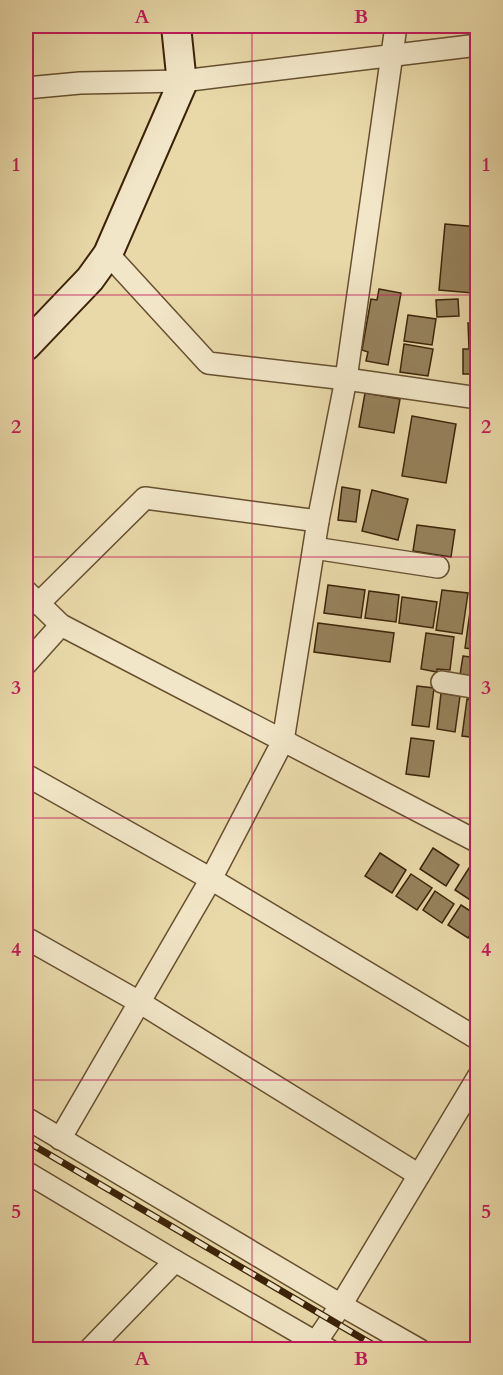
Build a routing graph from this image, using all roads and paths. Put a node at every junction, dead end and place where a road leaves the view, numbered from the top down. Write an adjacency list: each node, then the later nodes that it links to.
1 (176, 26): 5 (street)
2 (396, 26): 4 (street)
3 (477, 45): 4 (street)
4 (392, 56): 5 (street); 9 (street)
5 (182, 81): 6 (street); 7 (street)
6 (26, 88)
7 (108, 254): 8 (street); 9 (street)
8 (26, 346)
9 (346, 379): 10 (street); 11 (street)
10 (477, 398)
11 (318, 521): 12 (street); 14 (street)
12 (314, 548): 13 (street); 19 (street)
13 (438, 567)
14 (32, 598): 15 (street)
15 (61, 625): 16 (street); 19 (street)
16 (26, 664)
17 (442, 682): 18 (street)
18 (477, 688)
19 (283, 741): 21 (street); 22 (street)
20 (26, 776): 22 (street)
21 (477, 842)
22 (211, 879): 24 (street); 25 (street)
23 (26, 938): 24 (street)
24 (139, 1002): 28 (street); 30 (street)
25 (477, 1039)
26 (477, 1077): 30 (street)
27 (26, 1118): 28 (street)
28 (60, 1139): 32 (street)
29 (26, 1172): 31 (street)
30 (419, 1175): 32 (street)
31 (175, 1261): 33 (street); 34 (street)
32 (341, 1305): 33 (street); 35 (street)
33 (322, 1346)
34 (89, 1350)
35 (420, 1350)

